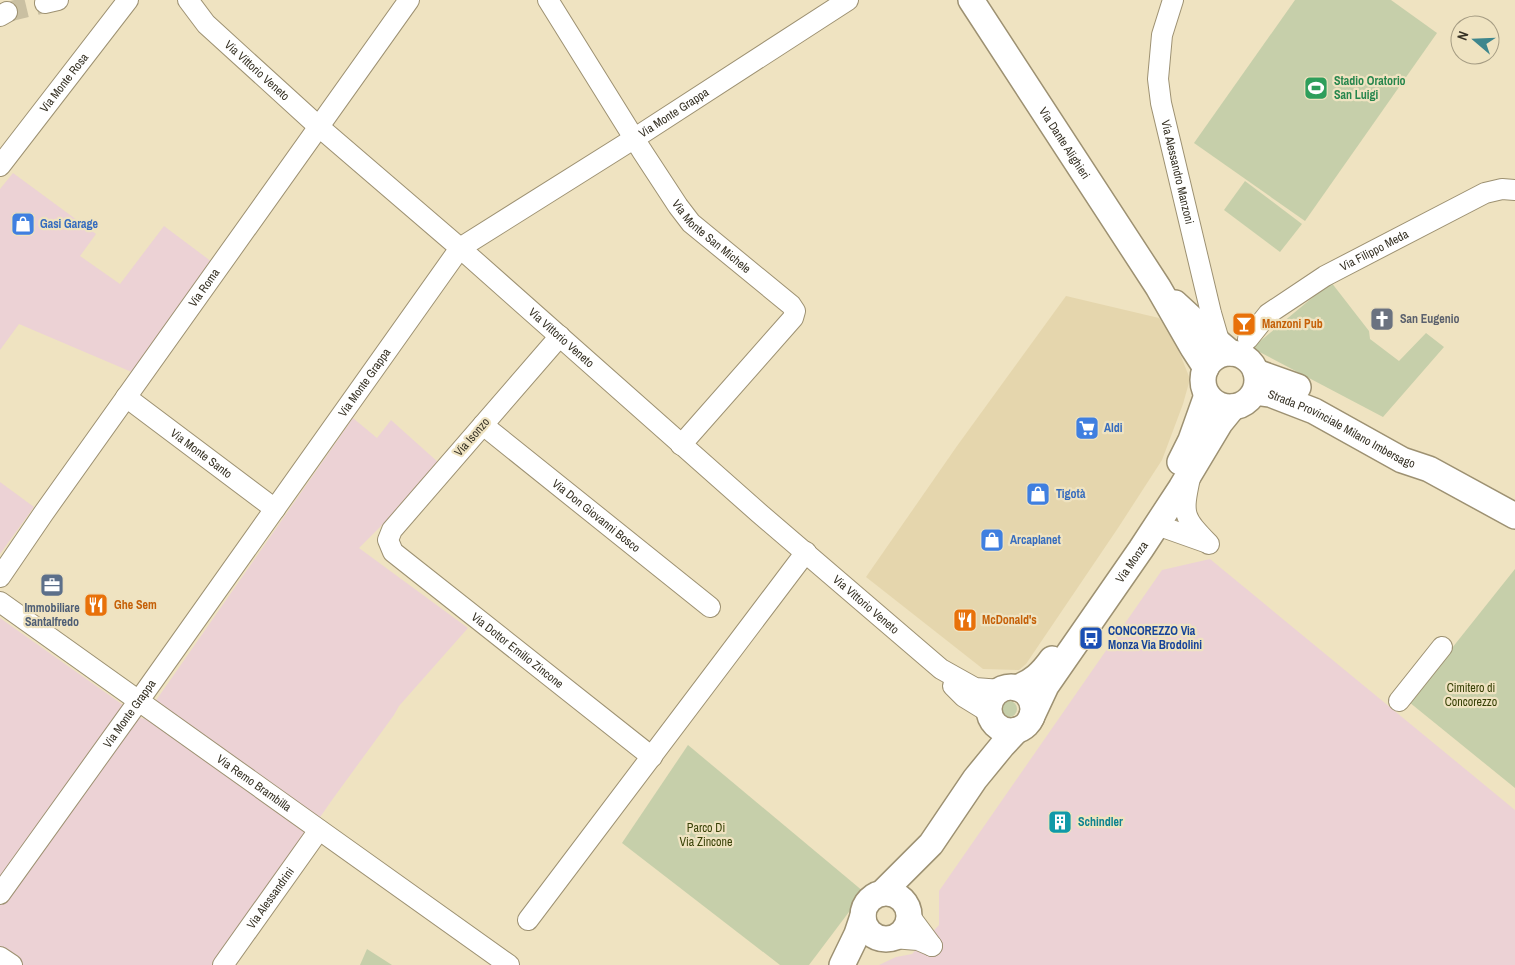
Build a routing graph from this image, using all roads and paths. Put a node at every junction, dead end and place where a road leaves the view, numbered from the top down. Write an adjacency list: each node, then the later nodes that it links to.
1 (128, 0): 10 (street, Via Monte Rosa)
2 (188, 0): 8 (street, Via Vittorio Veneto)
3 (409, 0): 8 (street, Via Roma)
4 (548, 0): 9 (street, Via Monte San Michele)
5 (848, 0): 9 (street, Via Monte Grappa)
6 (971, 0): 13 (main road, Via Dante Alighieri)
7 (1173, 0): 15 (street, Via Alessandro Manzoni)
8 (318, 126): 12 (street, Via Vittorio Veneto); 19 (street, Via Roma)
9 (635, 138): 12 (street, Via Monte Grappa); 22 (street, Via Monte San Michele)
10 (0, 166)
11 (1515, 190): 15 (street, Via Filippo Meda)
12 (460, 248): 14 (street, Via Vittorio Veneto); 24 (street, Via Monte Grappa)
13 (1158, 287): 15 (main road, Via Dante Alighieri); 16 (main road, Via Dante Alighieri)
14 (560, 336): 21 (street, Via Isonzo); 22 (street, Via Vittorio Veneto)
15 (1233, 345): 16 (main road); 17 (main road)
16 (1206, 368): 18 (main road)
17 (1256, 382): 20 (main road); 25 (main road, Strada Provinciale Milano Imbersago)
18 (1207, 395): 20 (main road); 34 (main road, Via Monza)
19 (126, 397): 24 (street, Via Monte Santo); 29 (street, Via Roma)
20 (1233, 407): 23 (main road, Via Monza)
21 (483, 425): 27 (street, Via Isonzo); 31 (street, Via Don Giovanni Bosco)
22 (681, 445): 28 (street, Via Vittorio Veneto)
23 (1191, 472): 26 (main road, Via Monza); 26 (street)
24 (275, 509): 35 (street, Via Monte Grappa)
25 (1515, 516)
26 (1157, 525): 38 (main road, Via Monza)
27 (388, 540): 39 (street, Via Dottor Emilio Zincone)
28 (806, 552): 33 (street, Via Vittorio Veneto); 39 (street)
29 (0, 578)
30 (0, 602): 35 (street, Via Remo Brambilla)
31 (710, 606)
32 (1442, 647): 36 (street)
33 (940, 668): 34 (street, Via Vittorio Veneto); 37 (street, Via Vittorio Veneto)
34 (1008, 689): 37 (main road); 38 (main road)
35 (138, 700): 41 (street, Via Remo Brambilla); 44 (street, Via Monte Grappa)
36 (1399, 701)
37 (990, 715): 38 (main road); 40 (main road, Via Monza)
38 (1024, 724): 40 (main road, Via Monza)
39 (652, 757): 47 (street)
40 (975, 779): 42 (main road, Via Monza)
41 (319, 830): 51 (street, Via Alessandrini); 52 (street, Via Remo Brambilla)
42 (931, 844): 43 (main road, Via Monza); 45 (main road, Via Monza)
43 (882, 893): 45 (main road); 46 (main road)
44 (0, 894)
45 (909, 911): 48 (main road)
46 (863, 916): 48 (main road); 53 (main road)
47 (528, 920)
48 (889, 938): 54 (main road)
49 (0, 957): 50 (street)
50 (12, 965)
51 (223, 965)
52 (509, 965)
53 (842, 965)
54 (853, 965)

